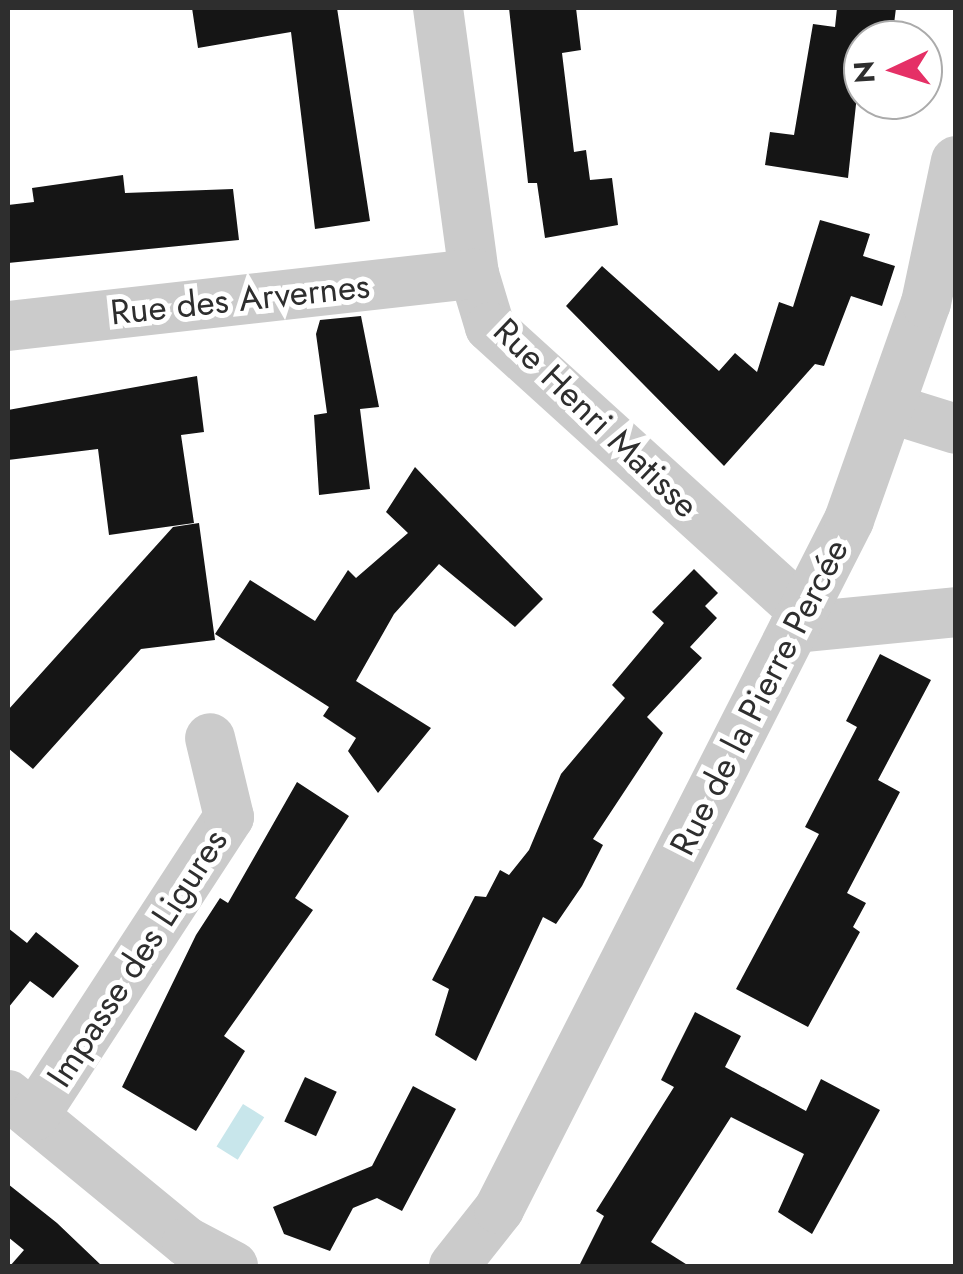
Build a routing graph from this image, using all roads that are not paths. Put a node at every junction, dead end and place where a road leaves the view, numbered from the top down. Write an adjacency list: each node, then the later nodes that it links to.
1 (438, 8): 3 (street, Rue Henri Matisse)
2 (954, 189): 5 (street, Rue de la Pierre Percée)
3 (474, 274): 4 (street, Rue des Arvernes); 8 (street, Rue Henri Matisse)
4 (8, 326)
5 (889, 408): 6 (street); 8 (street, Rue de la Pierre Percée)
6 (956, 429)
7 (956, 612): 8 (street)
8 (798, 619): 11 (street, Rue de la Pierre Percée)
9 (210, 738): 10 (street, Impasse des Ligures)
10 (21, 1106): 12 (street)
11 (499, 1209): 14 (street, Rue de la Pierre Percée); 15 (street, Rue de la Pierre Percée)
12 (181, 1254): 13 (street)
13 (232, 1266)
14 (454, 1266)
15 (492, 1266)

